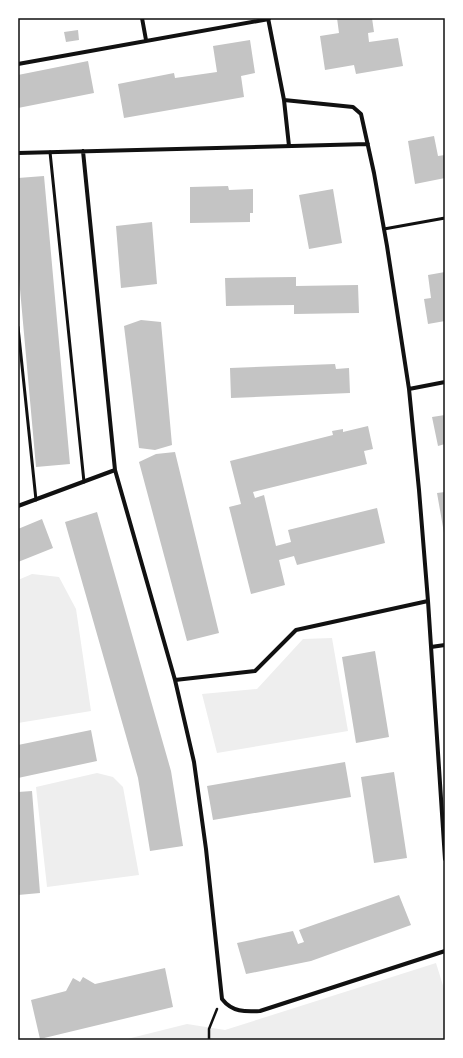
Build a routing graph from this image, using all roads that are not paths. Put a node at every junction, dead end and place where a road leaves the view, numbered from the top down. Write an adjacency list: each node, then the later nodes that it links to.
1 (142, 18): 3 (street)
2 (269, 19): 3 (street); 5 (street)
3 (146, 40): 4 (street)
4 (18, 64)
5 (284, 100): 6 (street); 7 (street)
6 (368, 144): 7 (street); 12 (street)
7 (289, 146): 8 (street)
8 (83, 151): 10 (street); 16 (street)
9 (18, 152): 10 (street)
10 (50, 152): 17 (lane)
11 (445, 218): 12 (lane)
12 (384, 229): 15 (street)
13 (18, 327): 18 (lane)
14 (445, 382): 15 (street)
15 (409, 389): 20 (street)
16 (115, 470): 17 (street); 23 (street)
17 (84, 482): 18 (street)
18 (36, 500): 19 (street)
19 (18, 506)
20 (428, 601): 22 (street); 23 (street)
21 (445, 646): 22 (street)
22 (431, 647): 24 (street)
23 (175, 680): 25 (street)
24 (445, 859)
25 (445, 951)

